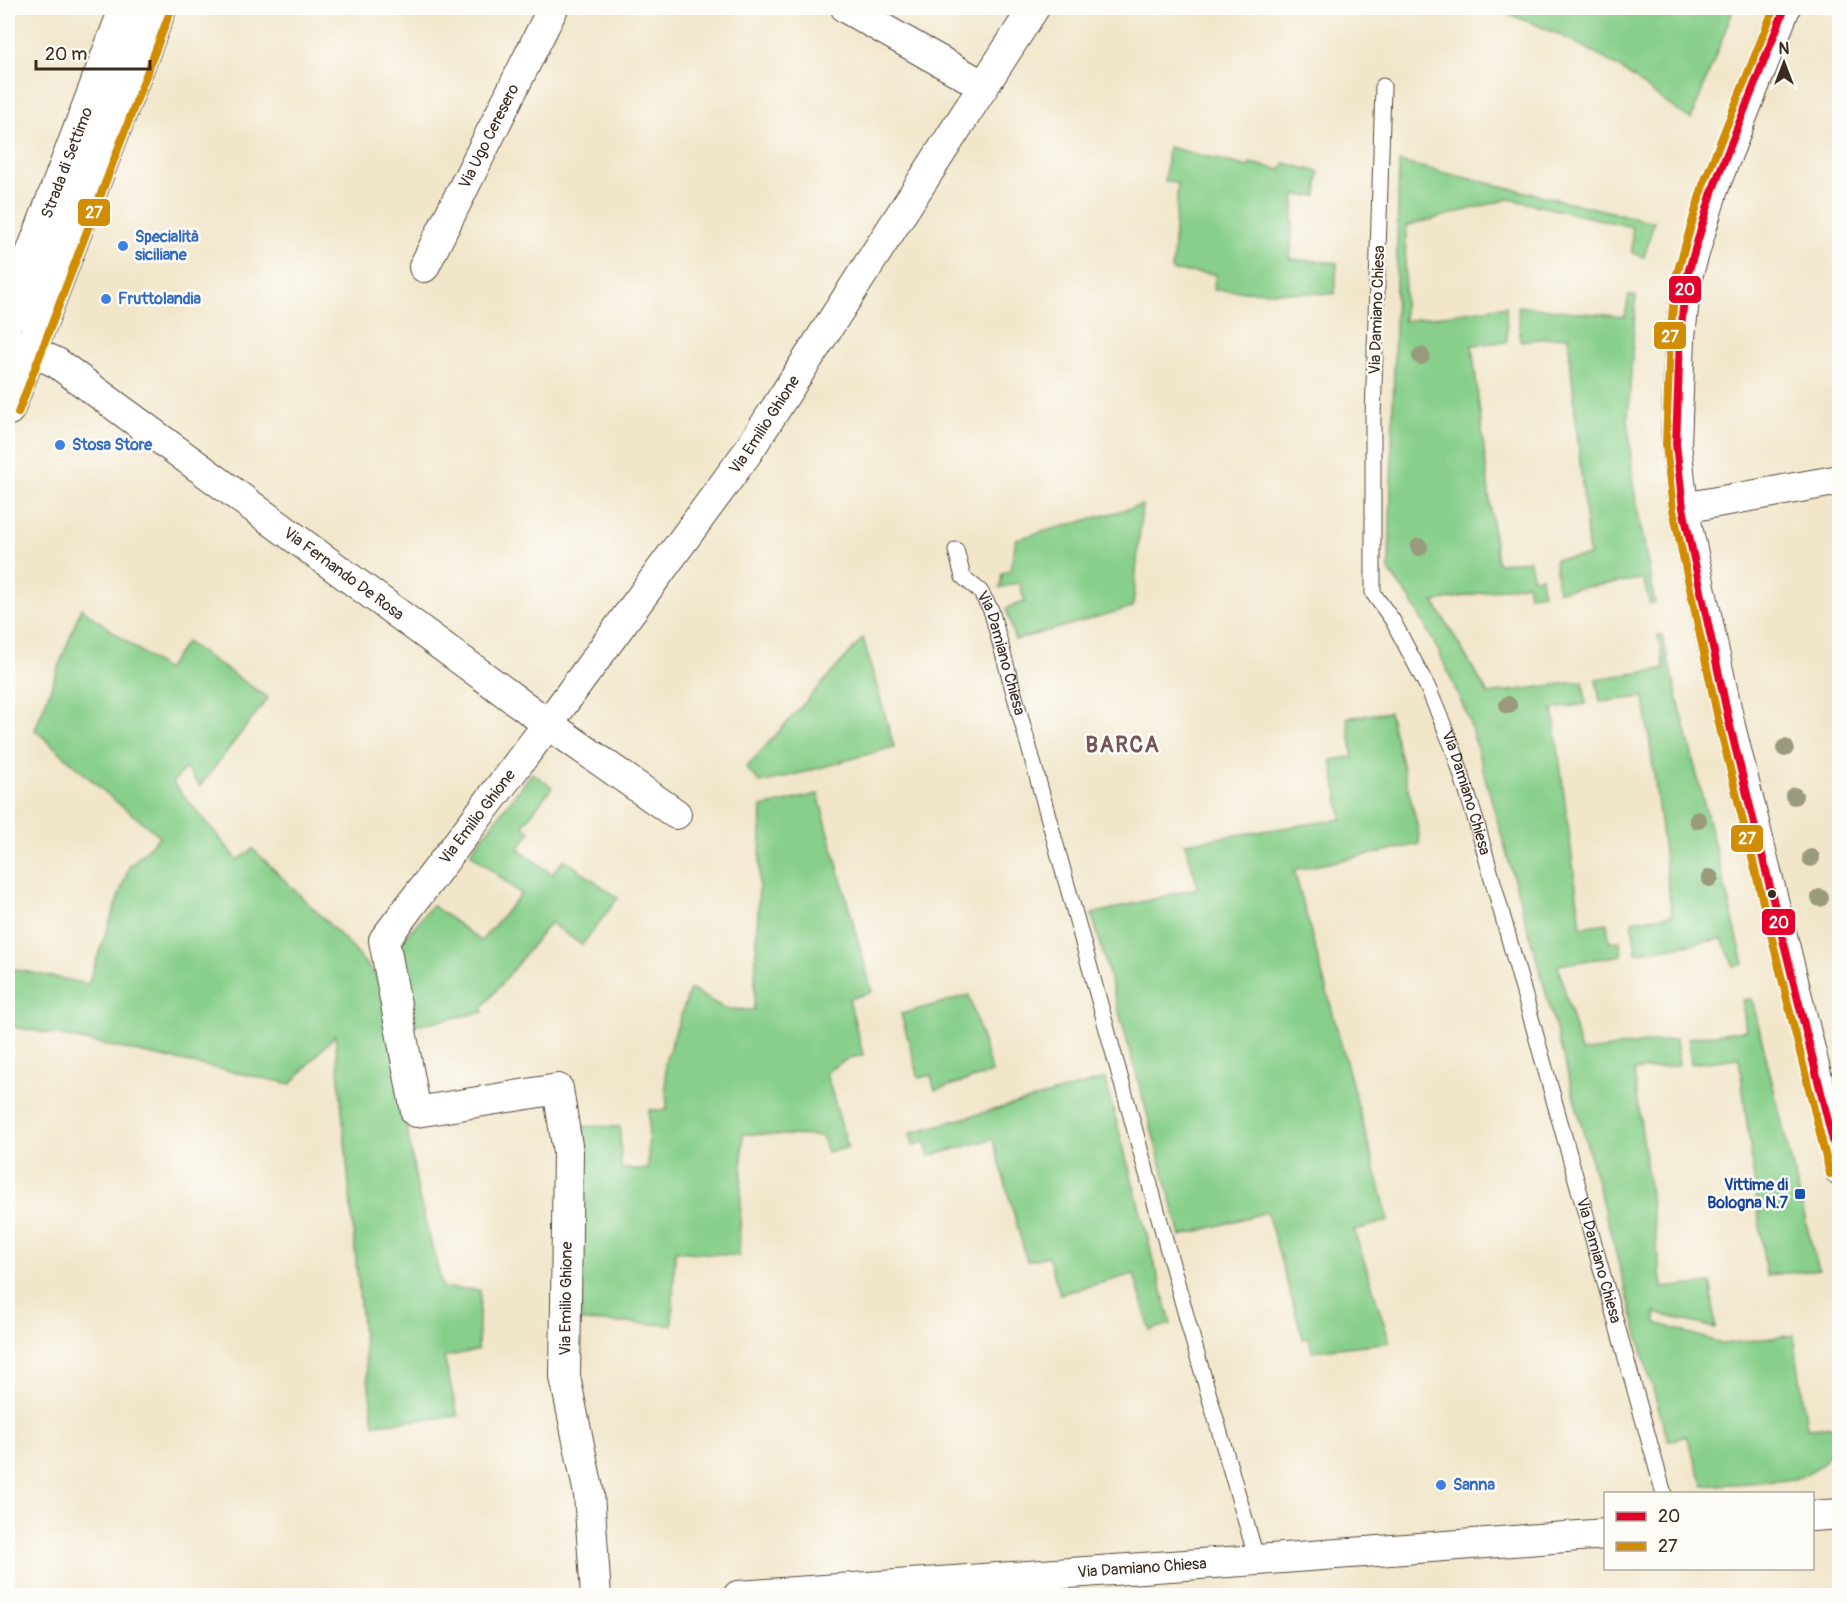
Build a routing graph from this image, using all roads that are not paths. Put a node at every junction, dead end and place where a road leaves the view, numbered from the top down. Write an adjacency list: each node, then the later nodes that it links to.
1 (126, 8): 10 (main road, Strada di Settimo)
2 (160, 8): 11 (main road, Strada di Settimo)
3 (553, 8): 9 (street, Via Ugo Ceresero)
4 (846, 8): 7 (street)
5 (1034, 8): 7 (street, Via Emilio Ghione)
6 (1785, 8): 14 (street)
7 (984, 86): 16 (street, Via Emilio Ghione)
8 (1383, 86): 19 (lane, Via Damiano Chiesa)
9 (424, 267)
10 (8, 318)
11 (19, 345): 12 (main road, Strada di Settimo); 16 (street, Via Fernando De Rosa)
12 (8, 409)
13 (1839, 480): 14 (street)
14 (1683, 508): 18 (street)
15 (956, 550): 23 (lane, Via Damiano Chiesa)
16 (548, 724): 17 (street, Via Fernando De Rosa); 24 (street, Via Emilio Ghione)
17 (676, 814)
18 (1839, 1171)
19 (1663, 1492)
20 (1839, 1514): 21 (street)
21 (1814, 1516)
22 (1604, 1534): 23 (street, Via Damiano Chiesa)
23 (1257, 1560): 25 (street, Via Damiano Chiesa)
24 (596, 1596)
25 (738, 1596)

